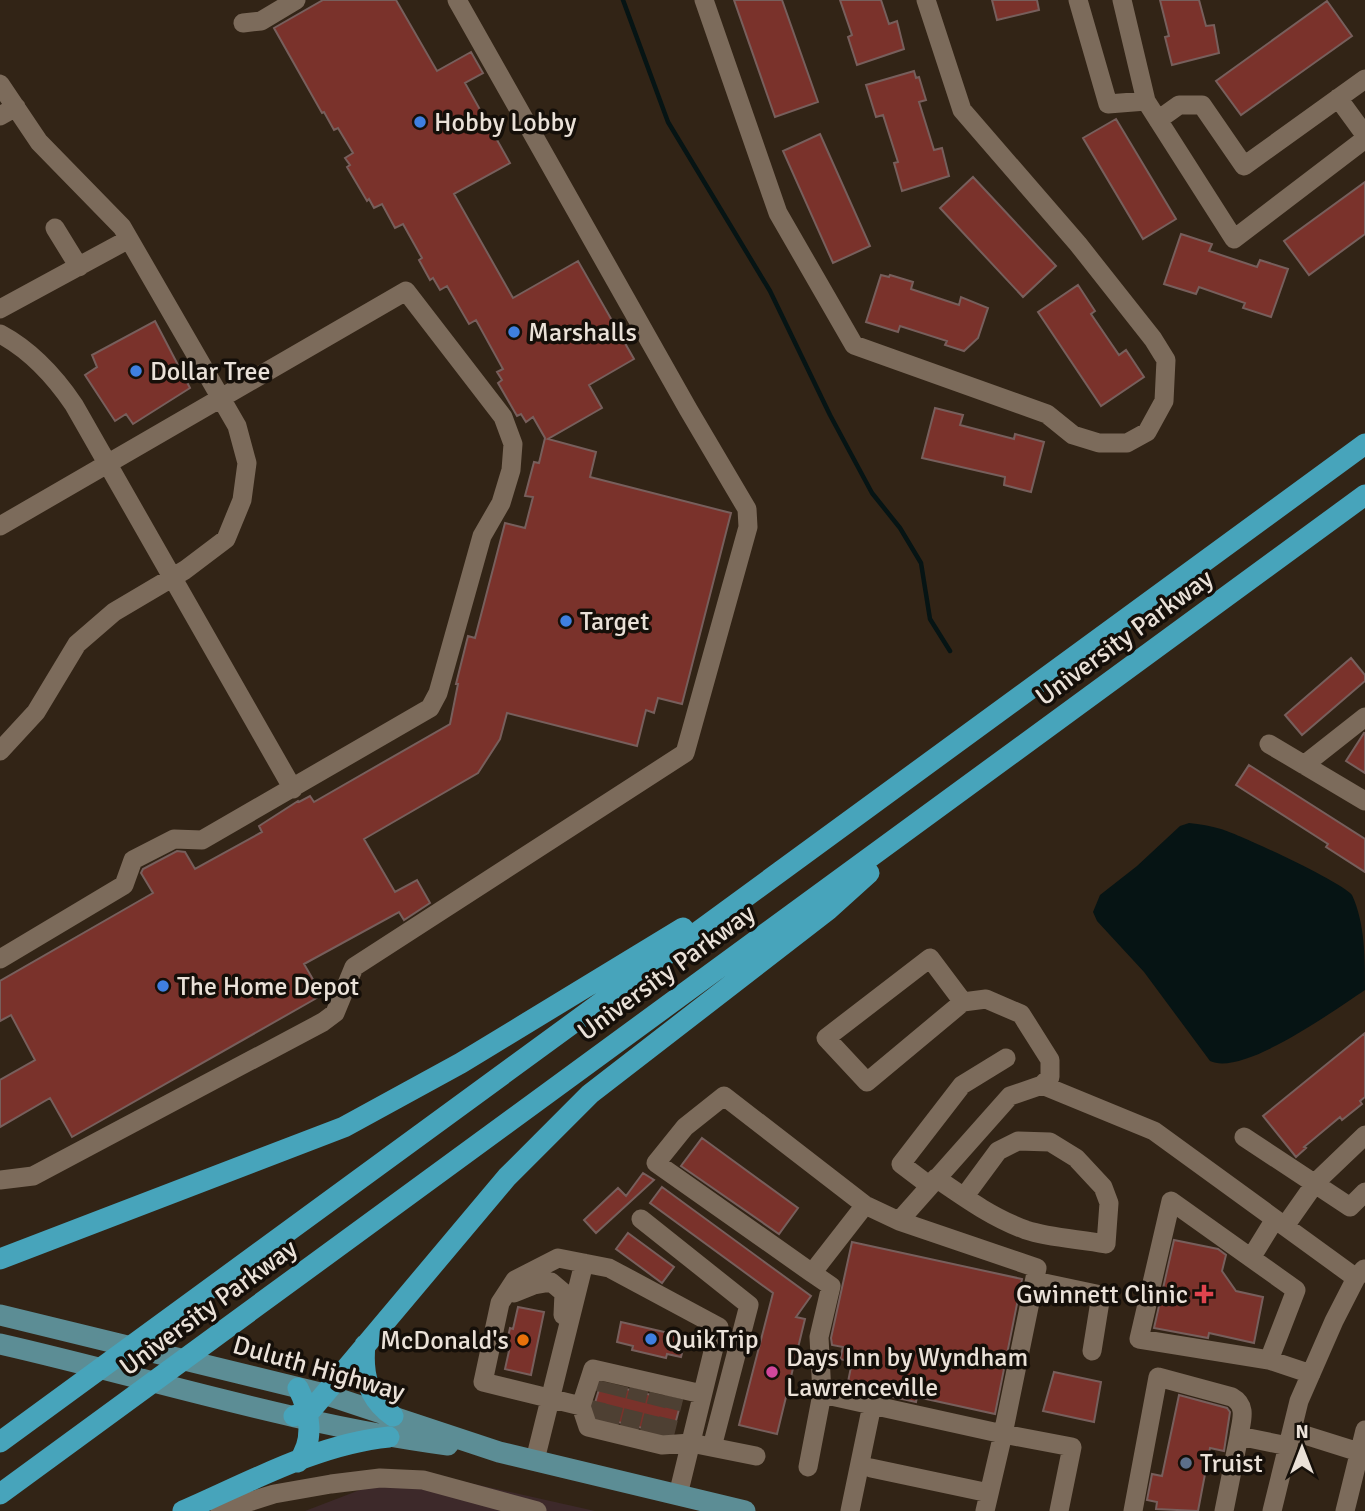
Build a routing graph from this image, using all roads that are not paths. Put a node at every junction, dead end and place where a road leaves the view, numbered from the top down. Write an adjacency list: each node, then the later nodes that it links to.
1 (296, 0): 7 (street)
2 (457, 0): 40 (street)
3 (704, 0): 4 (street)
4 (926, 0)
5 (1078, 0): 11 (street)
6 (1122, 0): 11 (street)
7 (243, 23)
8 (1365, 79): 10 (street)
9 (0, 84): 12 (street)
10 (1338, 98): 13 (street); 14 (street)
11 (1146, 101): 13 (street)
12 (8, 111): 16 (street)
13 (1158, 120): 14 (street)
14 (1365, 137)
15 (55, 229): 17 (street)
16 (129, 239): 17 (street); 20 (street)
17 (79, 267): 18 (street)
18 (0, 309)
19 (0, 334): 22 (street)
20 (220, 399): 22 (street); 25 (street); 30 (street)
21 (1365, 444): 33 (highway, University Parkway)
22 (106, 464): 24 (street); 25 (street)
23 (1365, 495): 32 (highway, University Parkway)
24 (0, 526)
25 (173, 577): 28 (street); 30 (street)
26 (1365, 717): 29 (street)
27 (1269, 744): 29 (street)
28 (0, 751)
29 (1304, 765): 31 (street)
30 (293, 789): 34 (street)
31 (1365, 801)
32 (906, 832): 58 (highway); 85 (highway, University Parkway)
33 (758, 887): 50 (highway); 76 (highway, University Parkway)
34 (0, 959)
35 (963, 1002): 35 (street); 37 (street)
36 (1006, 1058): 41 (street)
37 (1042, 1085): 41 (street); 48 (street)
38 (1365, 1135): 42 (street)
39 (1244, 1137): 42 (street)
40 (0, 1180)
41 (933, 1182): 44 (street); 47 (street)
42 (1316, 1182): 43 (street); 48 (street)
43 (1365, 1192)
44 (964, 1197): 44 (street)
45 (865, 1205): 47 (street); 52 (street); 52 (street)
46 (640, 1219): 78 (street)
47 (899, 1221): 54 (street)
48 (1280, 1223): 49 (street); 53 (street)
49 (1251, 1258): 60 (street); 60 (street)
50 (0, 1259)
51 (584, 1263): 56 (street); 62 (street); 66 (street)
52 (812, 1273): 64 (street)
53 (1360, 1273): 61 (street)
54 (1035, 1281): 59 (street); 73 (street)
55 (0, 1315): 63 (main road, Duluth Highway)
56 (566, 1332): 62 (street); 67 (street)
57 (0, 1344): 69 (main road, Duluth Highway)
58 (365, 1345): 65 (highway); 71 (highway)
59 (1091, 1351)
60 (1269, 1360): 61 (street)
61 (1311, 1374): 75 (street)
62 (491, 1384): 67 (street)
63 (298, 1388): 65 (main road, Duluth Highway); 69 (highway)
64 (822, 1394): 68 (street); 83 (street)
65 (324, 1395): 69 (highway); 71 (main road, Duluth Highway)
66 (702, 1395): 70 (street); 77 (street)
67 (549, 1399): 70 (street); 81 (street)
68 (878, 1406): 73 (street); 84 (street); 92 (street)
69 (303, 1416): 71 (main road, Duluth Highway); 82 (highway)
70 (597, 1422): 77 (street)
71 (391, 1427): 81 (main road, Duluth Highway); 82 (highway)
72 (1365, 1430): 79 (street)
73 (1003, 1434): 87 (street); 94 (street)
74 (1239, 1436): 75 (street); 95 (street); 96 (street)
75 (1290, 1438): 79 (street); 97 (street)
76 (0, 1442)
77 (691, 1443): 78 (street); 86 (street)
78 (712, 1447): 80 (street)
79 (1362, 1453): 98 (street)
80 (756, 1456)
81 (535, 1461): 86 (main road, Duluth Highway)
82 (298, 1462): 88 (highway)
83 (808, 1467)
84 (871, 1468): 87 (street); 93 (street)
85 (0, 1494)
86 (678, 1495): 91 (main road, Duluth Highway)
87 (988, 1506)
88 (183, 1511)
89 (220, 1511): 90 (street)
90 (537, 1511)
91 (745, 1511)
92 (850, 1511)
93 (863, 1511)
94 (1059, 1511)
95 (1133, 1511)
96 (1224, 1511)
97 (1272, 1511)
98 (1345, 1511)

